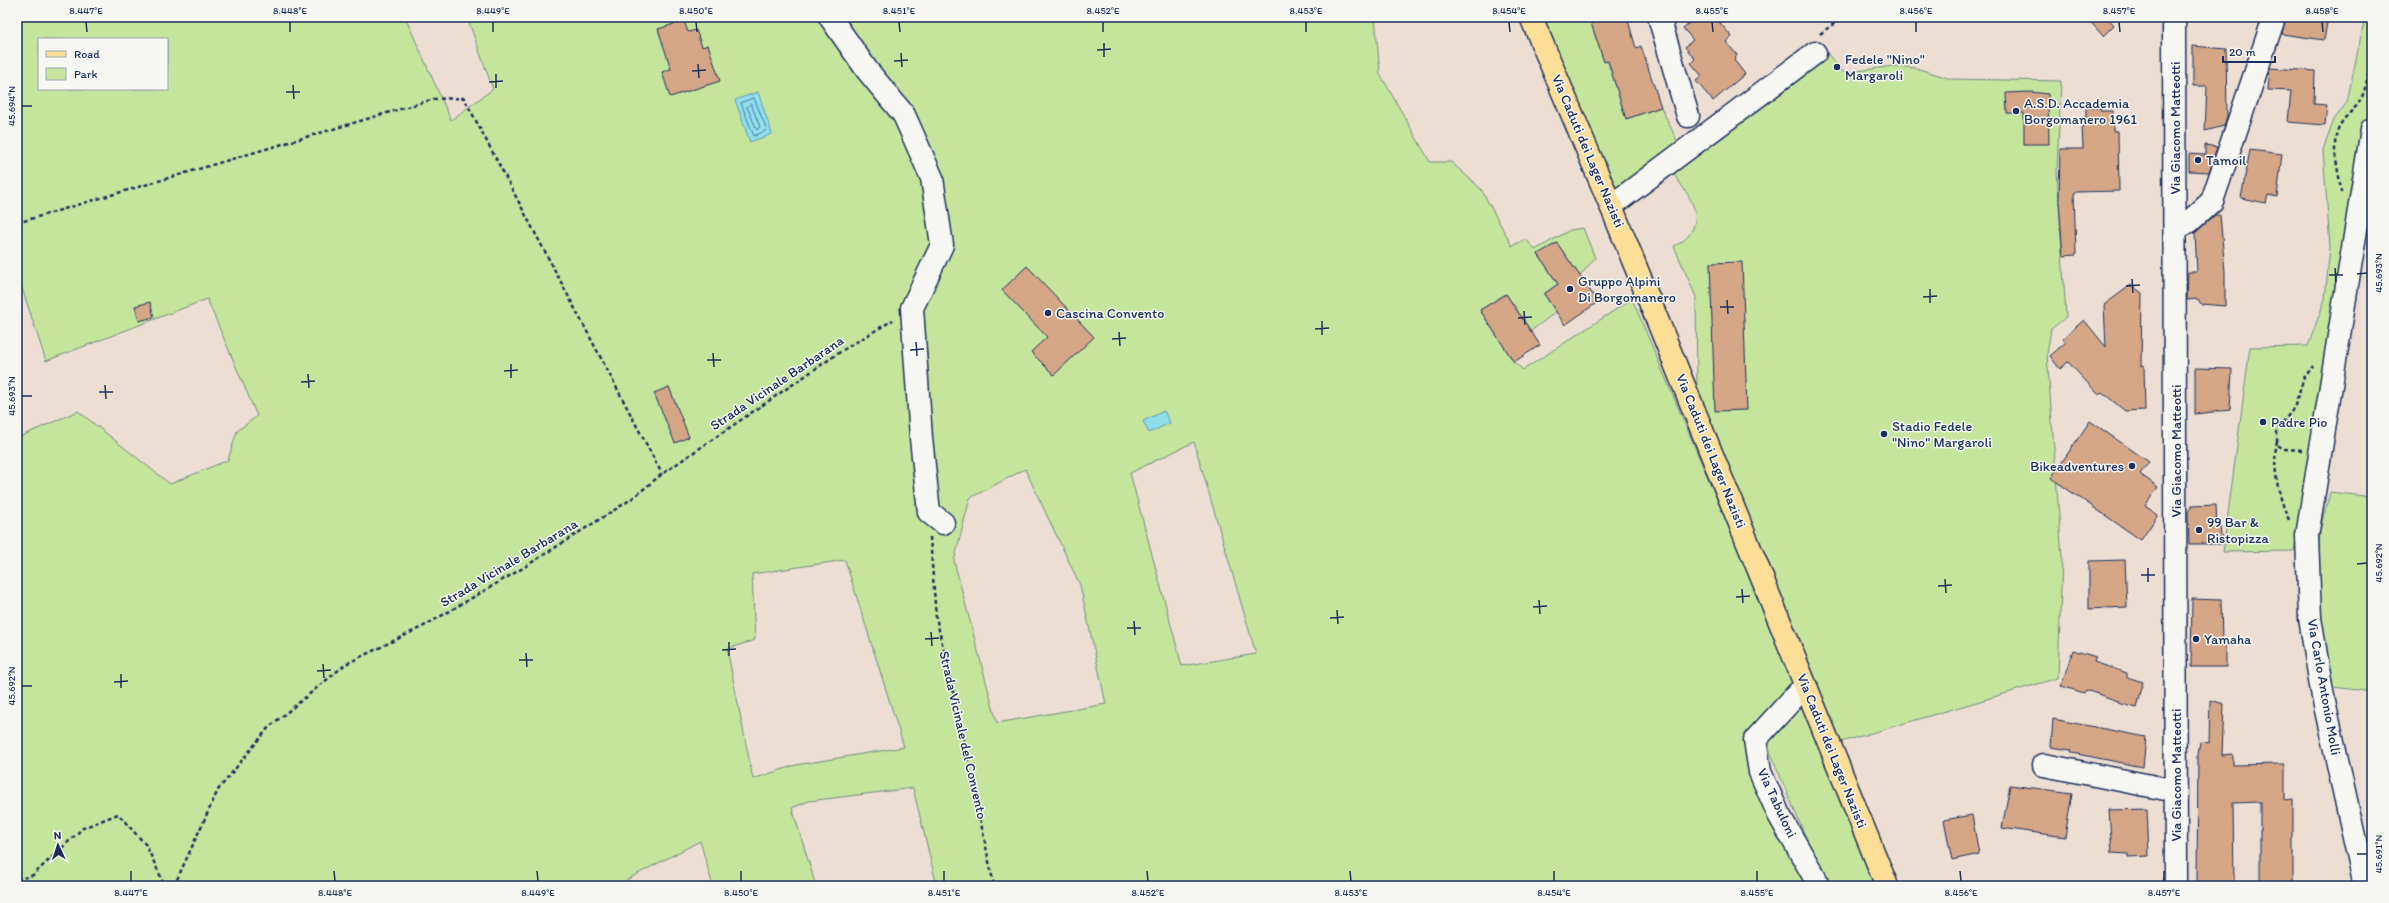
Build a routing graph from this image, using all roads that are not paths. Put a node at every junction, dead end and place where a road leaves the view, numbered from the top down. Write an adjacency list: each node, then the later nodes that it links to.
1 (830, 17): 11 (street)
2 (1531, 17): 9 (main road, Via Caduti dei Lager Nazisti)
3 (1659, 17): 7 (street)
4 (2174, 17): 10 (street, Via Giacomo Matteotti)
5 (2274, 21): 10 (street)
6 (1815, 54): 9 (street)
7 (1688, 116)
8 (2372, 129): 18 (street, Via Carlo Antonio Molli)
9 (1611, 206): 12 (main road, Via Caduti dei Lager Nazisti)
10 (2175, 228): 14 (street, Via Giacomo Matteotti)
11 (936, 518)
12 (1807, 689): 15 (street, Via Tabuloni); 16 (main road, Via Caduti dei Lager Nazisti)
13 (2044, 765): 14 (street)
14 (2176, 791): 17 (street, Via Giacomo Matteotti)
15 (1818, 886)
16 (1887, 886)
17 (2176, 886)
18 (2365, 886)

